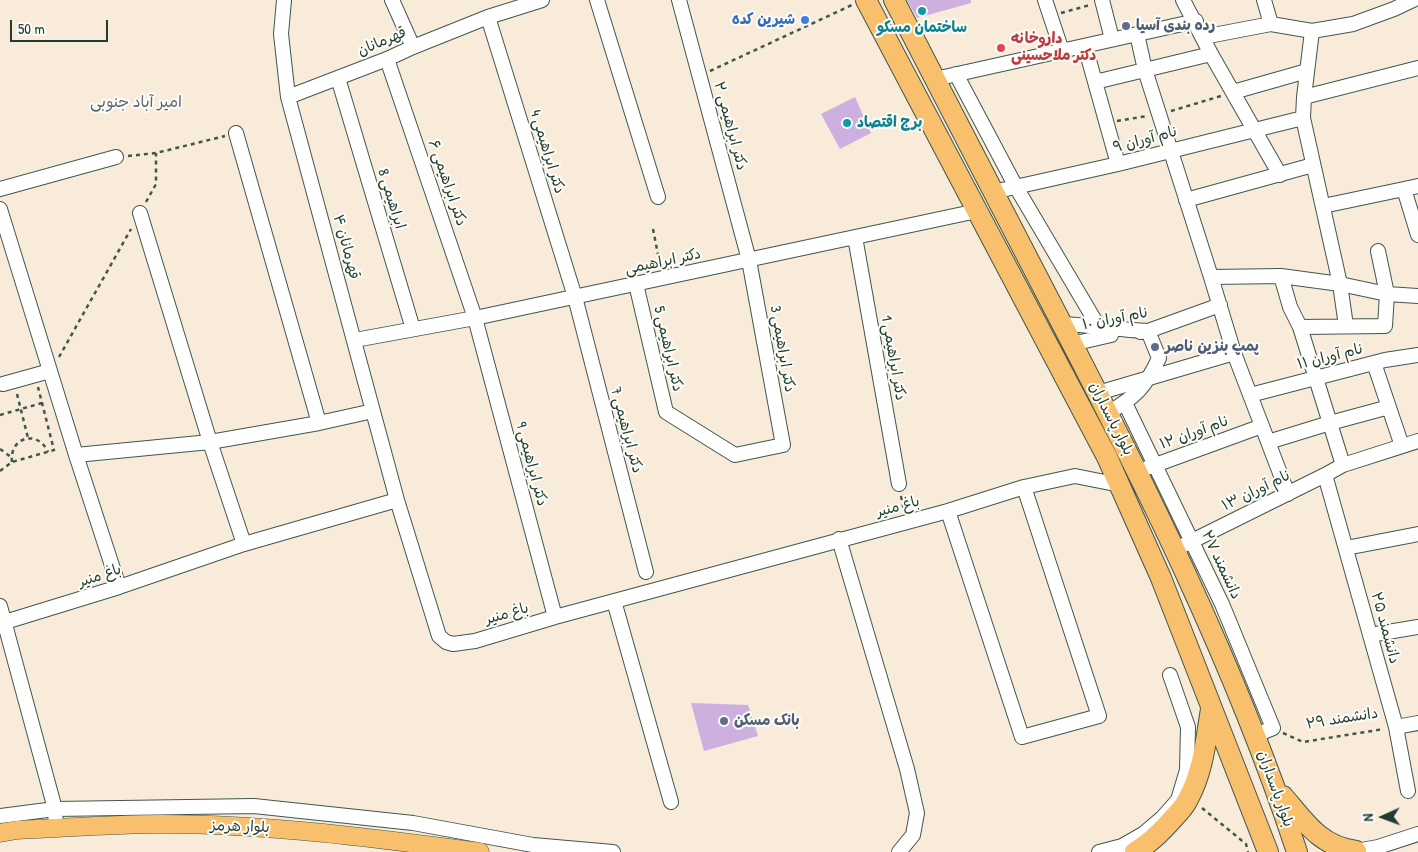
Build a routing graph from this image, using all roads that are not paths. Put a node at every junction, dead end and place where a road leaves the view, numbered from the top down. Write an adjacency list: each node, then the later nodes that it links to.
1 (284, 0): 35 (street, قهرمانان ۴)
2 (392, 0): 23 (street)
3 (542, 0): 13 (street, قهرمانان)
4 (597, 0): 49 (street)
5 (679, 0): 58 (street, دکتر ابراهیمی ۲)
6 (894, 0): 32 (highway, بلوار پاسداران)
7 (1045, 0): 24 (street)
8 (1183, 0): 16 (street)
9 (1264, 0): 17 (street)
10 (1414, 0): 14 (street)
11 (1102, 1): 21 (street)
12 (860, 2): 53 (highway, بلوار پاسداران)
13 (506, 5): 15 (street, قهرمانان)
14 (1392, 5): 18 (street)
15 (488, 17): 23 (street, قهرمانان); 65 (street, دکتر ابراهیمی 4)
16 (1196, 21): 19 (street); 20 (street)
17 (1272, 24): 18 (street); 20 (street)
18 (1312, 31): 29 (street)
19 (1137, 34): 21 (street); 28 (street)
20 (1203, 37): 25 (street)
21 (1112, 39): 22 (street)
22 (1085, 46): 24 (street); 33 (street)
23 (413, 47): 26 (street, قهرمانان)
24 (1062, 51): 30 (street)
25 (1211, 54): 28 (street); 34 (street)
26 (387, 59): 31 (street, قهرمانان); 67 (street, دکتر ابراهیمی ۶)
27 (1418, 68): 36 (street)
28 (1145, 70): 33 (street); 40 (street)
29 (1307, 70): 34 (street); 36 (street)
30 (956, 74): 32 (street); 45 (street)
31 (338, 78): 35 (street, قهرمانان); 71 (street, ابراهیمی 8)
32 (935, 79): 48 (highway, بلوار پاسداران)
33 (1095, 82): 42 (street)
34 (1233, 92): 38 (street)
35 (288, 97): 74 (street, قهرمانان ۴)
36 (1304, 97): 37 (street)
37 (1303, 118): 38 (street, نام آوران ۹); 43 (street)
38 (1255, 129): 40 (street, نام آوران ۹); 44 (street)
39 (236, 133): 89 (street)
40 (1169, 150): 42 (street, نام آوران ۹); 50 (street)
41 (116, 157): 47 (street)
42 (1118, 164): 45 (street, نام آوران ۹)
43 (1313, 165): 44 (street); 51 (street)
44 (1280, 175): 50 (street)
45 (1016, 187): 48 (street, نام آوران ۹); 73 (street)
46 (1411, 187): 51 (street); 55 (street)
47 (0, 189)
48 (993, 192): 68 (highway, بلوار پاسداران)
49 (658, 197)
50 (1186, 200): 59 (street)
51 (1323, 206): 62 (street)
52 (0, 210): 79 (street)
53 (977, 211): 56 (street, دکتر ابراهیمی); 102 (highway, بلوار پاسداران)
54 (140, 213): 93 (street)
55 (1418, 235)
56 (855, 237): 58 (street, دکتر ابراهیمی); 101 (street, دکتر ابراهیمی 1)
57 (1378, 251): 63 (street)
58 (749, 260): 61 (street, دکتر ابراهیمی); 95 (street, دکتر ابراهیمی 3)
59 (1211, 276): 60 (street); 66 (street)
60 (1281, 276): 62 (street); 70 (street)
61 (636, 284): 65 (street, دکتر ابراهیمی); 95 (street, دکتر ابراهیمی 5)
62 (1340, 284): 63 (street); 69 (street)
63 (1387, 294): 64 (street); 69 (street)
64 (1418, 296)
65 (575, 297): 67 (street, دکتر ابراهیمی); 112 (street, دکتر ابراهیمی 7)
66 (1220, 305): 72 (street, نام آوران ۱۰); 76 (street)
67 (476, 318): 71 (street, دکتر ابراهیمی); 116 (street, دکتر ابراهیمی 9)
68 (1062, 324): 73 (street); 75 (highway, بلوار پاسداران)
69 (1346, 326): 70 (street)
70 (1300, 327): 81 (street)
71 (412, 330): 74 (street, دکتر ابراهیمی)
72 (1148, 330): 73 (street, نام آوران ۱۰); 80 (street)
73 (1101, 331): 75 (street, نام آوران ۱۰)
74 (355, 340): 87 (street, قهرمانان ۴)
75 (1072, 344): 83 (highway, بلوار پاسداران)
76 (1234, 353): 80 (street); 84 (street)
77 (1418, 355): 78 (street, نام آوران ۱۱)
78 (1374, 362): 81 (street, نام آوران ۱۱); 86 (street)
79 (50, 371): 82 (street); 97 (street)
80 (1150, 377): 83 (street); 85 (street)
81 (1316, 377): 84 (street, نام آوران ۱۱); 90 (street)
82 (8, 382)
83 (1098, 393): 88 (highway, بلوار پاسداران)
84 (1250, 395): 91 (street)
85 (1125, 403): 88 (street); 99 (street)
86 (1389, 408): 90 (street); 96 (street)
87 (373, 411): 89 (street); 105 (street, قهرمانان ۴)
88 (1108, 413): 99 (highway, بلوار پاسداران)
89 (319, 423): 93 (street)
90 (1330, 423): 94 (street); 98 (street)
91 (1262, 426): 94 (street); 99 (street, نام آوران ۱۲)
92 (1418, 441): 96 (street, نام آوران ۱۳)
93 (210, 442): 97 (street); 109 (street)
94 (1268, 442): 104 (street)
95 (783, 445)
96 (1402, 446): 98 (street, نام آوران ۱۳)
97 (76, 455): 113 (street)
98 (1343, 465): 100 (street, نام آوران ۱۳)
99 (1147, 468): 110 (highway, بلوار پاسداران)
100 (1325, 475): 104 (street, نام آوران ۱۳); 111 (street, دانشمند ۲۵)
101 (899, 484)
102 (1120, 485): 103 (street, باغ منیر); 121 (highway, بلوار پاسداران)
103 (1024, 487): 106 (street, باغ منیر); 106 (street)
104 (1288, 494): 110 (street, نام آوران ۱۳)
105 (397, 500): 109 (street, باغ منیر); 116 (street, باغ منیر)
106 (948, 510): 108 (street, باغ منیر)
107 (1418, 534): 111 (street)
108 (839, 539): 114 (street, باغ منیر); 135 (street)
109 (244, 544): 113 (street, باغ منیر)
110 (1183, 545): 124 (highway, بلوار پاسداران)
111 (1346, 548): 119 (street, دانشمند ۲۵)
112 (646, 572)
113 (119, 587): 117 (street, باغ منیر)
114 (614, 601): 116 (street, باغ منیر); 126 (street)
115 (0, 606): 117 (street)
116 (555, 617)
117 (5, 622): 127 (street)
118 (1418, 627): 119 (street)
119 (1370, 635): 123 (street, دانشمند ۲۵)
120 (1170, 675): 136 (street)
121 (1212, 707): 137 (highway); 138 (highway, بلوار پاسداران)
122 (1418, 723): 123 (street, دانشمند ۲۹)
123 (1396, 727): 125 (street, دانشمند ۲۵)
124 (1276, 788): 132 (highway); 139 (highway, بلوار پاسداران)
125 (1408, 792)
126 (671, 802)
127 (55, 809): 128 (street); 129 (street); 134 (street)
128 (0, 816)
129 (56, 829): 130 (main road, بلوار هرمز); 133 (main road, بلوار هرمز)
130 (0, 833)
131 (1418, 834): 132 (street)
132 (1356, 851)
133 (480, 852)
134 (613, 852)
135 (899, 852)
136 (1099, 852)
137 (1135, 852)
138 (1268, 852)
139 (1297, 852)

